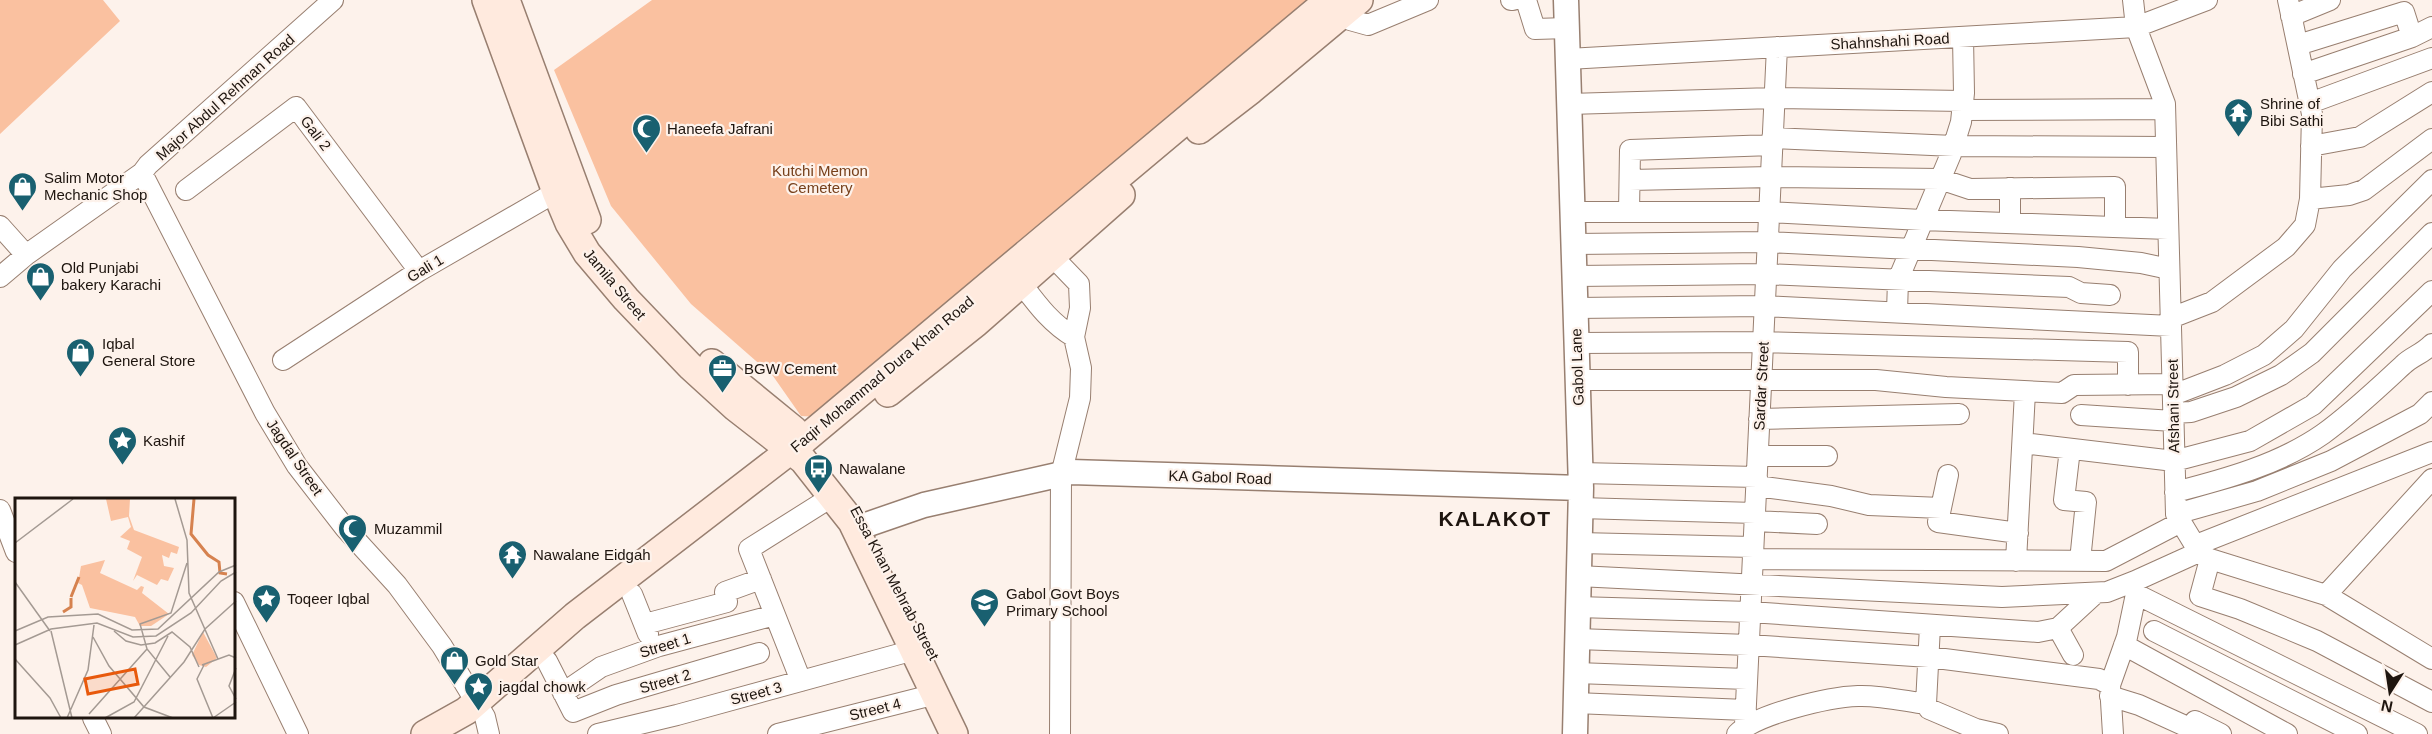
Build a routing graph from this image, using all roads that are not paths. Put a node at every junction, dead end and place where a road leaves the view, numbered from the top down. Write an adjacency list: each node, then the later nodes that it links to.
1 (333, 0): 33 (street, Major Abdul Rehman Road)
2 (486, 0): 11 (main road, Jamila Street)
3 (1428, 0): 9 (street)
4 (1526, 0): 14 (street)
5 (1566, 0): 14 (street, Gabol Lane)
6 (2133, 0): 12 (street, Afshani Street)
7 (2207, 0): 12 (street, Shahnshahi Road)
8 (2330, 0): 10 (street)
9 (1340, 3): 55 (main road, Faqir Mohammad Dura Khan Road); 59 (main road, Faqir Mohammad Dura Khan Road)
10 (2289, 8): 17 (street)
11 (505, 15): 39 (main road, Jamila Street)
12 (2136, 27): 15 (street, Shahnshahi Road); 27 (street, Afshani Street)
13 (2432, 27): 16 (street)
14 (1567, 28): 20 (street, Gabol Lane)
15 (1963, 37): 18 (street, Shahnshahi Road); 26 (street)
16 (2412, 37): 17 (street); 21 (street)
17 (2298, 45): 21 (street)
18 (1776, 47): 20 (street, Shahnshahi Road); 23 (street, Sardar Street)
19 (2432, 58): 24 (street)
20 (1568, 59): 25 (street, Gabol Lane)
21 (2303, 74): 24 (street)
22 (2432, 92): 31 (street)
23 (1774, 98): 25 (street); 26 (street); 29 (street, Sardar Street)
24 (2310, 104): 31 (street)
25 (1569, 105): 42 (street, Gabol Lane)
26 (1963, 105): 27 (street); 30 (street)
27 (2165, 109): 32 (street, Afshani Street)
28 (2432, 139): 41 (street)
29 (1772, 142): 30 (street); 34 (street, Sardar Street); 36 (street)
30 (1954, 146): 32 (street); 35 (street)
31 (2311, 146): 41 (street)
32 (2166, 147): 49 (street, Afshani Street)
33 (142, 173): 54 (street, Major Abdul Rehman Road); 147 (street, Jagdal Street)
34 (1770, 177): 35 (street); 36 (street); 44 (street, Sardar Street)
35 (1940, 179): 38 (street); 45 (street)
36 (1630, 180): 43 (street)
37 (2432, 180): 79 (street)
38 (2010, 188): 46 (street); 48 (street)
39 (565, 189): 57 (street, Gali 1); 85 (main road, Jamila Street)
40 (186, 190): 57 (street, Gali 2)
41 (2310, 199): 68 (street)
42 (1573, 212): 43 (street); 52 (street, Gabol Lane)
43 (1629, 212): 44 (street)
44 (1769, 212): 45 (street); 51 (street, Sardar Street)
45 (1922, 220): 46 (street); 53 (street)
46 (2010, 223): 48 (street)
47 (0, 226): 54 (street)
48 (2115, 227): 49 (street)
49 (2168, 229): 56 (street, Afshani Street)
50 (2432, 233): 79 (street)
51 (1767, 242): 52 (street); 53 (street); 58 (street, Sardar Street)
52 (1574, 244): 60 (street, Gabol Lane)
53 (1910, 250): 56 (street); 62 (street)
54 (26, 255): 61 (street, Major Abdul Rehman Road)
55 (1053, 256): 59 (main road, Faqir Mohammad Dura Khan Road); 69 (street)
56 (2169, 269): 68 (street, Afshani Street)
57 (418, 271): 73 (street, Gali 1)
58 (1765, 274): 60 (street); 62 (street); 65 (street, Sardar Street)
59 (1015, 275): 69 (street); 85 (main road, Faqir Mohammad Dura Khan Road)
60 (1575, 276): 66 (street, Gabol Lane)
61 (0, 277)
62 (1898, 280): 64 (street); 67 (street)
63 (2432, 291): 89 (street)
64 (2110, 295)
65 (1764, 306): 66 (street); 67 (street); 70 (street, Sardar Street)
66 (1575, 308): 71 (street, Gabol Lane)
67 (1897, 312): 68 (street)
68 (2171, 322): 79 (street, Afshani Street)
69 (1074, 337): 90 (street)
70 (1763, 342): 71 (street); 75 (street, Sardar Street); 76 (street)
71 (1577, 343): 74 (street, Gabol Lane)
72 (2432, 344): 95 (street)
73 (283, 360)
74 (1578, 380): 75 (street); 94 (street, Gabol Lane)
75 (1761, 380): 77 (street); 82 (street, Sardar Street)
76 (2128, 385): 77 (street); 79 (street)
77 (2025, 392): 83 (street)
78 (2432, 402): 100 (street)
79 (2173, 403): 81 (street); 89 (street, Afshani Street)
80 (1959, 414): 82 (street)
81 (2081, 415)
82 (1759, 419): 87 (street, Sardar Street)
83 (2023, 443): 84 (street); 103 (street)
84 (2070, 449): 89 (street); 109 (street)
85 (804, 450): 96 (main road, Essa Khan Mehrab Street); 102 (main road, Essa Khan Mehrab Street); 115 (main road, Faqir Mohammad Dura Khan Road); 147 (main road, Faqir Mohammad Dura Khan Road)
86 (2432, 452): 106 (street)
87 (1758, 456): 88 (street); 93 (street, Sardar Street)
88 (1827, 456)
89 (2174, 461): 95 (street, Afshani Street)
90 (1061, 475): 94 (street, KA Gabol Road); 102 (street, KA Gabol Road); 159 (street)
91 (1948, 475): 97 (street)
92 (2432, 479): 116 (street)
93 (1756, 481): 94 (street); 97 (street); 99 (street, Sardar Street)
94 (1581, 490): 99 (street); 104 (street, Gabol Lane)
95 (2175, 492): 100 (street, Afshani Street)
96 (833, 496): 111 (street); 120 (main road, Essa Khan Mehrab Street)
97 (1941, 508): 103 (street)
98 (0, 510): 105 (street)
99 (1755, 517): 101 (street); 107 (street, Sardar Street)
100 (2178, 518): 106 (street); 109 (street)
101 (1817, 524)
102 (866, 525): 120 (main road, Essa Khan Mehrab Street)
103 (2018, 533): 108 (street)
104 (1579, 543): 107 (street); 110 (street, Gabol Lane)
105 (15, 549)
106 (2202, 552): 113 (street); 116 (street); 144 (street)
107 (1753, 553): 108 (street); 112 (street, Sardar Street)
108 (2016, 561): 109 (street)
109 (2080, 561)
110 (1578, 576): 112 (street); 118 (street, Gabol Lane)
111 (761, 579): 121 (street); 122 (street)
112 (1752, 586): 114 (street); 119 (street, Sardar Street)
113 (2135, 587): 114 (street); 128 (street); 165 (street)
114 (2096, 592): 124 (street)
115 (632, 594): 122 (street); 136 (main road, Faqir Mohammad Dura Khan Road)
116 (2326, 595): 135 (street)
117 (236, 606): 152 (street)
118 (1577, 607): 119 (street); 126 (street, Gabol Lane)
119 (1750, 612): 123 (street); 127 (street, Sardar Street)
120 (905, 614): 130 (main road, Essa Khan Mehrab Street); 158 (main road, Essa Khan Mehrab Street)
121 (775, 615): 129 (street, Street 1); 139 (street)
122 (645, 624): 129 (street)
123 (1930, 626): 124 (street); 133 (street)
124 (2058, 628): 132 (street)
125 (2154, 631): 134 (street)
126 (1577, 639): 127 (street); 137 (street, Gabol Lane)
127 (1749, 645): 133 (street); 138 (street, Sardar Street)
128 (2124, 645): 140 (street); 141 (street)
129 (653, 648): 142 (street, Street 1)
130 (914, 650): 139 (street, Street 3); 143 (main road, Essa Khan Mehrab Street)
131 (759, 654): 142 (street, Street 2)
132 (2073, 656)
133 (1929, 657): 141 (street); 146 (street)
134 (2208, 658): 140 (street); 164 (street)
135 (2432, 659)
136 (547, 661): 142 (street); 147 (main road, Faqir Mohammad Dura Khan Road)
137 (1576, 673): 138 (street); 145 (street, Gabol Lane)
138 (1747, 679): 149 (street, Sardar Street)
139 (801, 681): 155 (street, Street 3)
140 (2196, 684): 163 (street)
141 (2110, 690): 150 (street); 162 (street)
142 (563, 693)
143 (936, 693): 156 (street, Street 4); 157 (main road, Essa Khan Mehrab Street)
144 (2432, 702)
145 (1575, 703): 149 (street); 160 (street, Gabol Lane)
146 (1926, 704): 149 (street); 161 (street)
147 (484, 717): 153 (main road, Faqir Mohammad Dura Khan Road); 154 (main road, Faqir Mohammad Dura Khan Road)
148 (94, 719): 151 (street)
149 (1742, 723)
150 (2118, 732)
151 (101, 734)
152 (298, 734)
153 (425, 734)
154 (458, 734)
155 (598, 734)
156 (778, 734)
157 (954, 734)
158 (973, 734)
159 (1060, 734)
160 (1575, 734)
161 (1998, 734)
162 (2221, 734)
163 (2287, 734)
164 (2357, 734)
165 (2418, 734)

